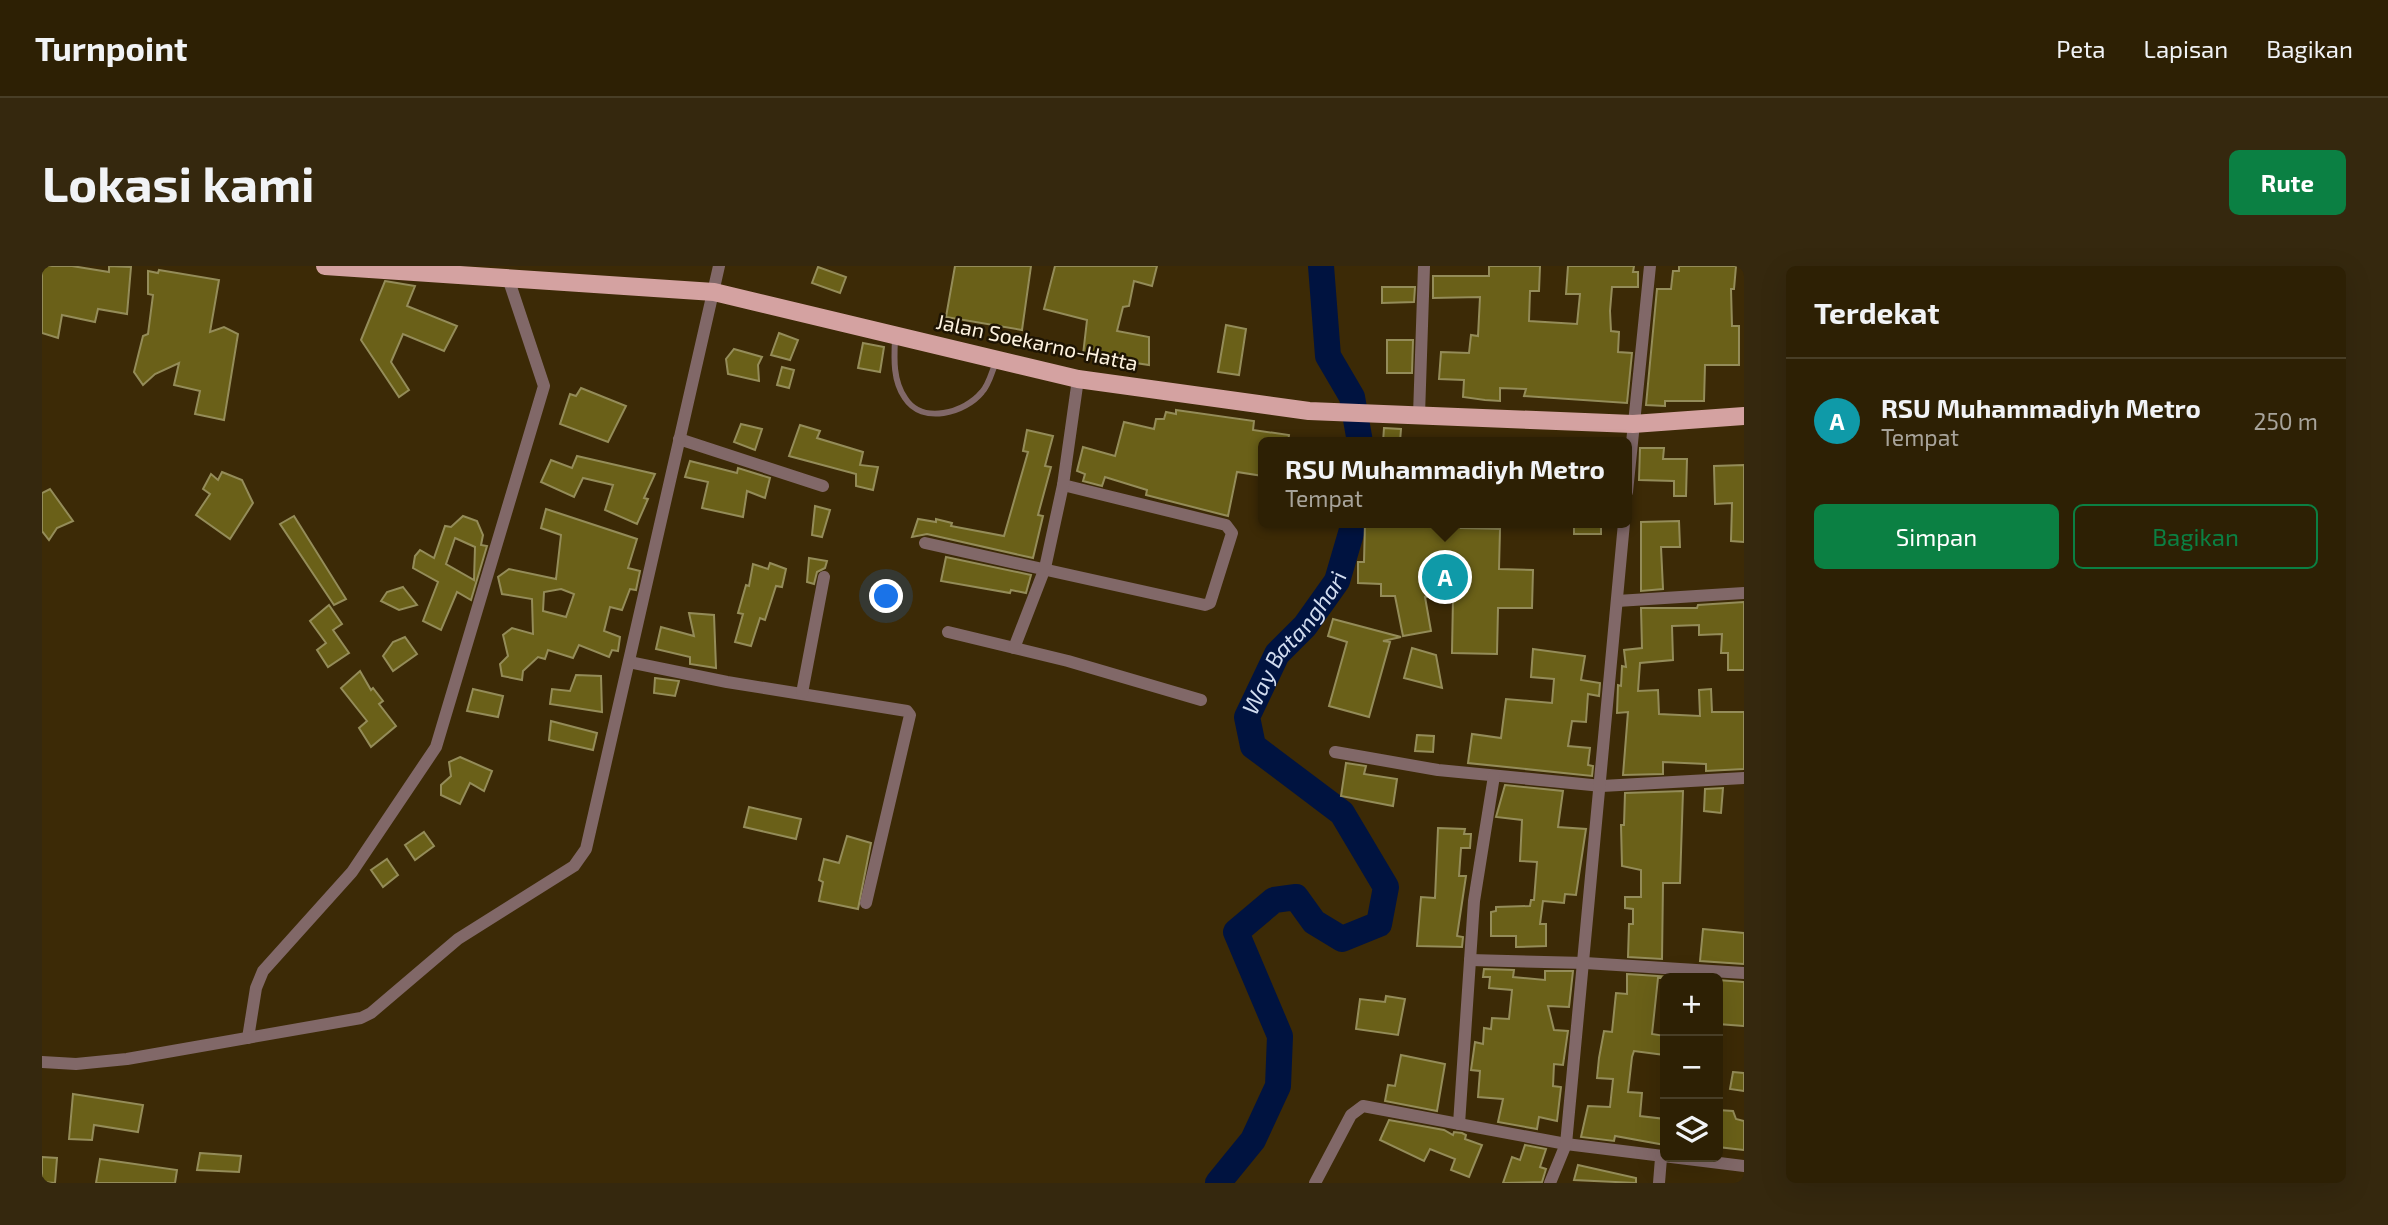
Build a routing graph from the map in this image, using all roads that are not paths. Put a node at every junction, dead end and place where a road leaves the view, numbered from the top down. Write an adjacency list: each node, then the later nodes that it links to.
1 (325, 266): 5 (main road, Jalan Soekarno-Hatta)
2 (719, 266): 6 (street)
3 (1424, 266): 10 (street)
4 (1650, 266): 12 (street)
5 (508, 278): 6 (main road, Jalan Soekarno-Hatta); 36 (street)
6 (714, 292): 7 (main road, Jalan Soekarno-Hatta); 14 (street)
7 (895, 335): 8 (main road, Jalan Soekarno-Hatta); 8 (lane)
8 (996, 362): 9 (main road, Jalan Soekarno-Hatta)
9 (1078, 379): 10 (main road, Jalan Soekarno-Hatta); 15 (street)
10 (1419, 415): 12 (main road, Jalan Soekarno-Hatta)
11 (1744, 416): 12 (main road, Jalan Soekarno-Hatta)
12 (1633, 424): 13 (street)
13 (1632, 437)
14 (679, 439): 16 (street); 25 (street)
15 (1063, 485): 19 (street); 19 (street)
16 (823, 486)
17 (1623, 528): 22 (street)
18 (925, 543): 19 (street)
19 (1045, 568): 24 (street)
20 (824, 577): 26 (street)
21 (1744, 593): 22 (street)
22 (1616, 601): 31 (street)
23 (947, 632): 24 (street)
24 (1014, 648): 27 (street)
25 (629, 662): 26 (street); 36 (street)
26 (802, 694): 32 (street)
27 (1201, 700)
28 (1335, 752): 29 (street)
29 (1494, 776): 31 (street); 33 (street)
30 (1744, 778): 31 (street)
31 (1602, 786): 34 (street)
32 (866, 903)
33 (1470, 960): 34 (street); 38 (street)
34 (1585, 962): 35 (street); 39 (street)
35 (1744, 973)
36 (248, 1038): 37 (street)
37 (42, 1062)
38 (1459, 1124): 39 (street); 44 (street)
39 (1566, 1144): 40 (street); 45 (street)
40 (1660, 1158)
41 (1661, 1162): 46 (street)
42 (1702, 1162): 43 (street)
43 (1744, 1166)
44 (1315, 1183)
45 (1550, 1183)
46 (1659, 1183)

